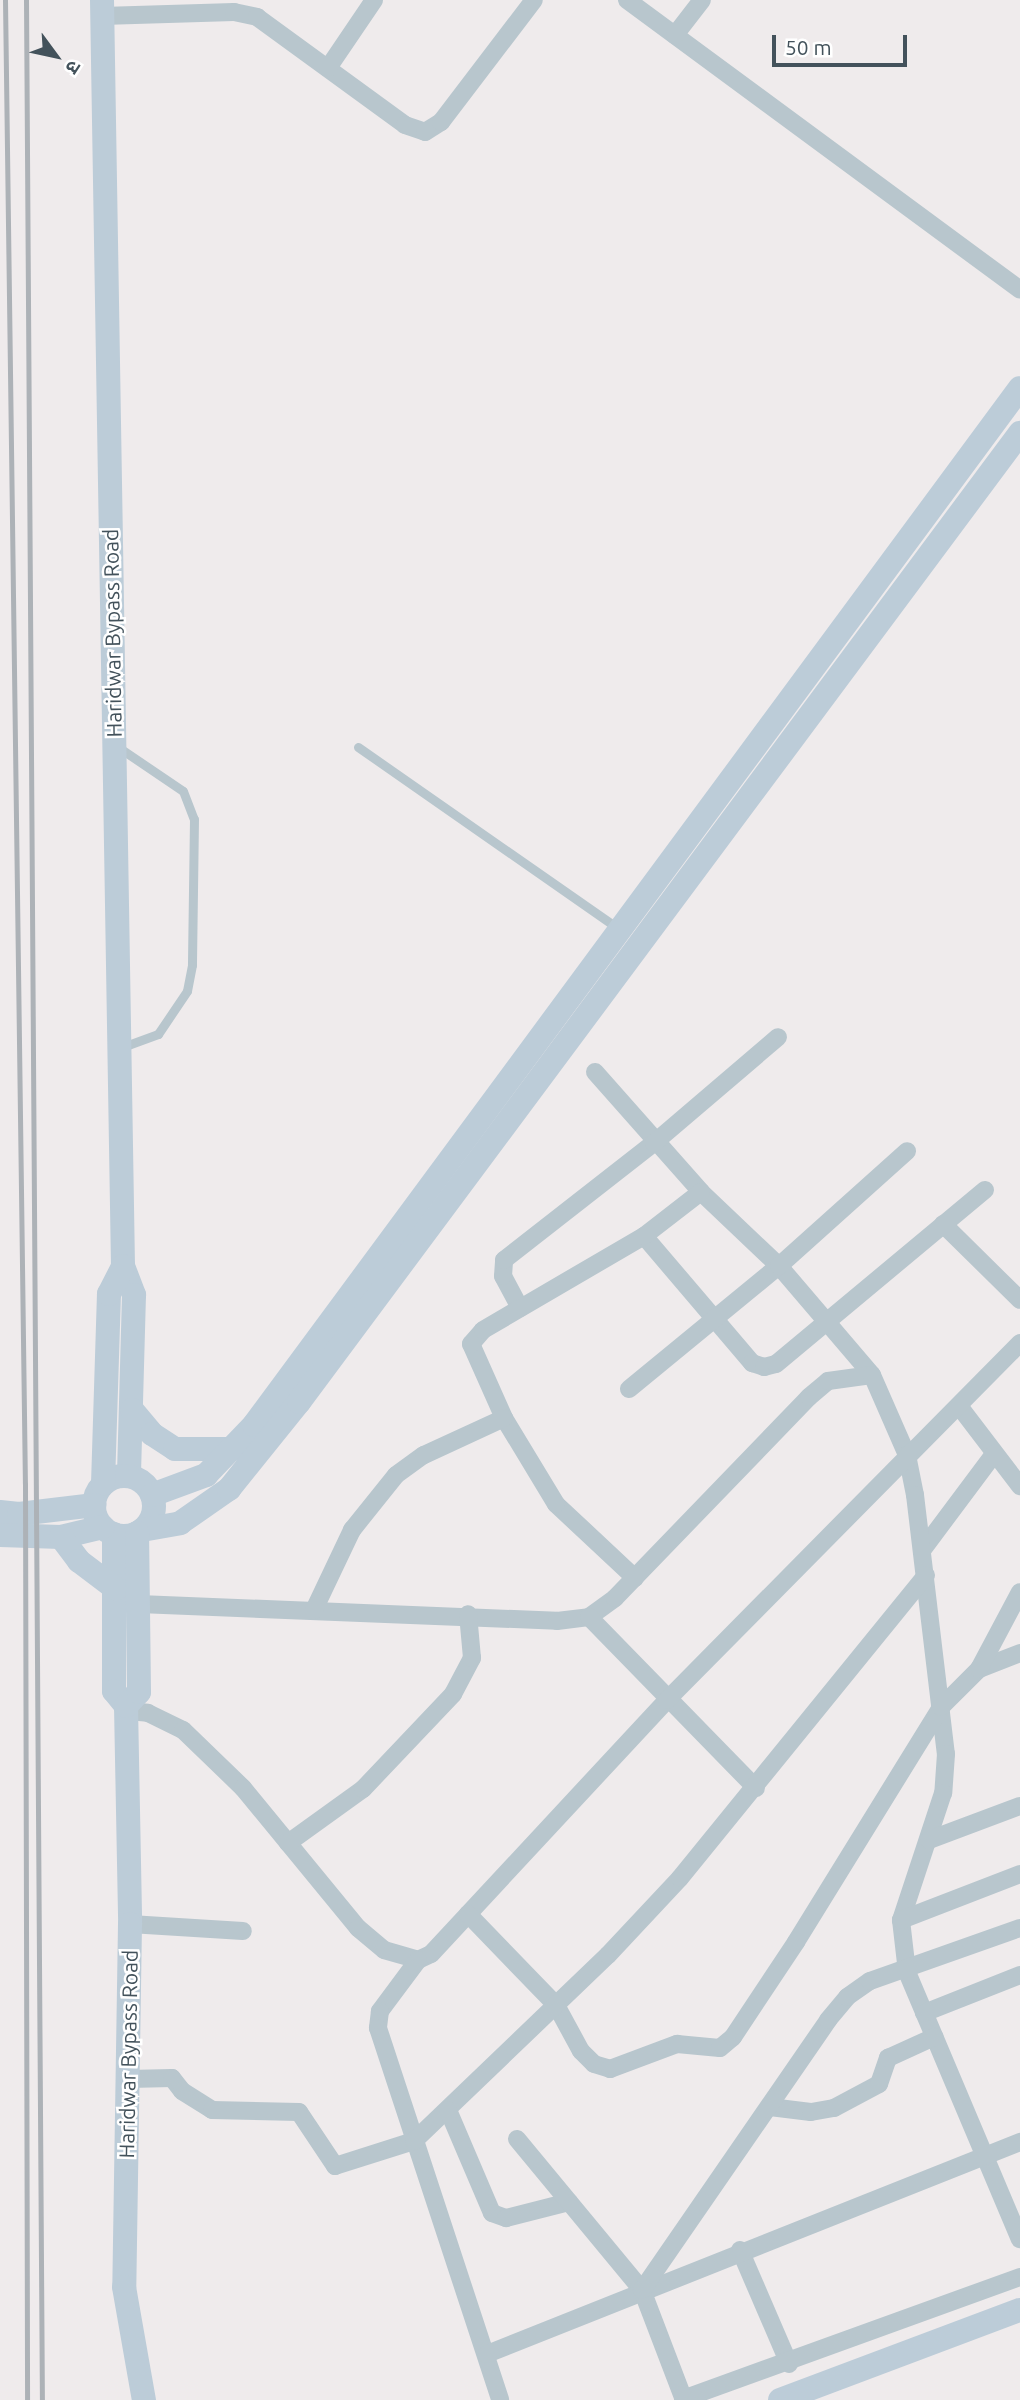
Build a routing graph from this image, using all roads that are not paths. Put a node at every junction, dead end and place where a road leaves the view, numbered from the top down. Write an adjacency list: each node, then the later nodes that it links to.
1 (374, 0): 7 (street)
2 (534, 0): 7 (street)
3 (627, 0): 6 (street)
4 (702, 0): 6 (street)
5 (102, 8): 7 (street); 11 (main road, Haridwar Bypass Road)
6 (675, 35): 8 (street)
7 (328, 68)
8 (1020, 290)
9 (1020, 388): 13 (main road)
10 (1020, 433): 43 (main road)
11 (114, 745): 15 (main road, Haridwar Bypass Road); 15 (lane)
12 (358, 747): 13 (lane)
13 (621, 932): 35 (main road)
14 (778, 1037): 17 (street)
15 (119, 1048): 23 (main road, Haridwar Bypass Road)
16 (595, 1073): 17 (street)
17 (654, 1143): 20 (street); 26 (street)
18 (907, 1151): 24 (street)
19 (985, 1190): 21 (street)
20 (701, 1192): 22 (street); 24 (street)
21 (943, 1224): 25 (street); 27 (street)
22 (644, 1236): 26 (street); 28 (street)
23 (122, 1266): 33 (main road, Haridwar Bypass Road); 42 (main road, Haridwar Bypass Road)
24 (779, 1266): 27 (street); 28 (street)
25 (1020, 1300)
26 (520, 1308): 34 (street)
27 (826, 1320): 28 (street); 30 (street)
28 (715, 1321): 31 (street)
29 (1020, 1343): 32 (street)
30 (872, 1375): 37 (street); 49 (street)
31 (629, 1389)
32 (959, 1406): 36 (street); 37 (street)
33 (132, 1410): 35 (main road); 38 (main road, Haridwar Bypass Road)
34 (504, 1418): 49 (street); 53 (street)
35 (233, 1450): 40 (main road)
36 (994, 1454): 39 (street); 46 (street)
37 (907, 1455): 46 (street); 58 (street)
38 (129, 1476): 40 (main road); 42 (main road)
39 (1020, 1486)
40 (152, 1495): 42 (main road)
41 (0, 1512): 42 (main road)
42 (115, 1519): 43 (main road); 45 (main road); 47 (main road, Haridwar Bypass Road); 50 (main road, Haridwar Bypass Road)
43 (180, 1523): 47 (main road)
44 (0, 1535): 45 (main road)
45 (61, 1537): 50 (main road)
46 (923, 1549): 48 (street)
47 (141, 1561): 52 (main road, Haridwar Bypass Road)
48 (926, 1575): 59 (street); 61 (street)
49 (635, 1578): 55 (street)
50 (116, 1589): 60 (main road, Haridwar Bypass Road)
51 (1020, 1592): 57 (street)
52 (139, 1604): 53 (street); 60 (main road, Haridwar Bypass Road)
53 (314, 1609): 54 (street)
54 (468, 1614): 55 (street); 64 (street)
55 (589, 1618): 58 (street)
56 (1020, 1653): 57 (street)
57 (979, 1669): 59 (street)
58 (667, 1700): 61 (street); 66 (street)
59 (941, 1707): 63 (street); 74 (street)
60 (127, 1708): 64 (street); 68 (main road, Haridwar Bypass Road)
61 (755, 1788): 74 (street)
62 (1020, 1806): 63 (street)
63 (929, 1840): 67 (street)
64 (288, 1843): 71 (street)
65 (1020, 1874): 67 (street)
66 (468, 1914): 71 (street); 74 (street)
67 (901, 1920): 72 (street)
68 (130, 1924): 70 (street); 77 (main road, Haridwar Bypass Road)
69 (1020, 1928): 72 (street)
70 (243, 1931)
71 (418, 1960): 81 (street)
72 (907, 1972): 75 (street); 78 (street)
73 (1020, 1975): 75 (street)
74 (556, 2005): 79 (street)
75 (924, 2013): 76 (street)
76 (934, 2037): 78 (street); 83 (street)
77 (129, 2079): 81 (street); 92 (main road, Haridwar Bypass Road)
78 (770, 2108): 88 (street)
79 (448, 2110): 81 (street); 84 (street)
80 (517, 2139): 84 (street)
81 (414, 2141): 90 (street)
82 (1020, 2141): 83 (street)
83 (983, 2156): 85 (street); 86 (street)
84 (569, 2202): 88 (street)
85 (1020, 2239)
86 (740, 2250): 88 (street); 91 (street)
87 (1020, 2277): 91 (street)
88 (642, 2290): 90 (street); 94 (street)
89 (1020, 2310): 95 (main road)
90 (487, 2354): 93 (street)
91 (789, 2364): 94 (street)
92 (144, 2400)
93 (500, 2400)
94 (683, 2400)
95 (780, 2400)

